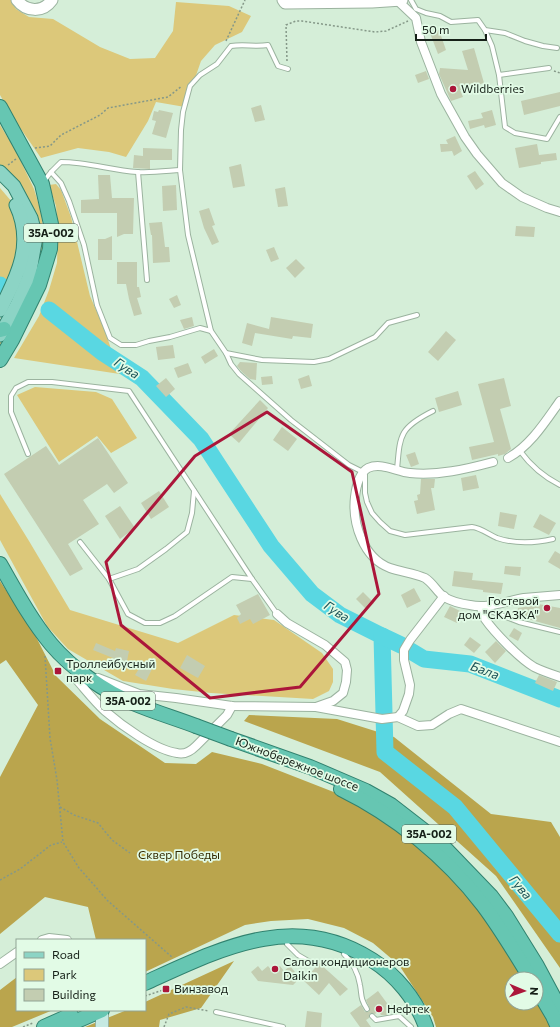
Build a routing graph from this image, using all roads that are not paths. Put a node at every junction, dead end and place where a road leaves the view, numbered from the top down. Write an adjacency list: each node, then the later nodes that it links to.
1 (17, 0): 2 (street)
2 (52, 0)
3 (283, 0): 4 (street)
4 (400, 0): 19 (street)
5 (410, 0): 6 (lane)
6 (485, 30): 7 (lane); 10 (lane)
7 (558, 48)
8 (549, 68): 10 (lane)
9 (288, 69): 13 (lane)
10 (499, 75): 12 (lane)
11 (0, 107): 18 (highway, 35А-002)
12 (560, 117)
13 (180, 170): 16 (lane); 24 (lane)
14 (0, 172): 23 (main road)
15 (51, 172): 16 (lane); 18 (lane); 24 (lane)
16 (138, 172): 20 (lane)
17 (0, 183): 21 (main road)
18 (42, 184): 26 (highway, 35А-002)
19 (560, 212)
20 (147, 280)
21 (0, 310)
22 (417, 315): 25 (lane)
23 (1, 331)
24 (211, 331): 25 (lane)
25 (226, 353): 34 (lane)
26 (0, 360)
27 (560, 401): 29 (street)
28 (433, 411): 33 (lane)
29 (520, 451): 31 (street); 35 (lane)
30 (28, 454): 36 (lane)
31 (508, 458)
32 (493, 462): 33 (street)
33 (397, 471): 34 (street)
34 (363, 472): 37 (lane); 44 (street)
35 (560, 485)
36 (194, 491): 41 (lane); 42 (lane)
37 (553, 539)
38 (80, 542): 41 (lane)
39 (0, 564): 48 (highway, Южнобережное шоссе / 35А-002)
40 (0, 577): 50 (highway, Южнобережное шоссе / 35А-002)
41 (109, 579): 42 (lane)
42 (252, 579): 46 (lane)
43 (560, 594): 45 (street)
44 (444, 596): 45 (street); 53 (street)
45 (481, 607): 47 (lane); 49 (street)
46 (277, 614): 52 (street)
47 (560, 632)
48 (68, 660): 51 (street); 54 (highway, Южнобережное шоссе / 35А-002)
49 (560, 677)
50 (76, 679): 51 (street); 54 (highway, Южнобережное шоссе / 35А-002)
51 (232, 706): 52 (street)
52 (316, 707): 53 (street)
53 (396, 718): 56 (street)
54 (195, 730): 55 (highway, Южнобережное шоссе / 35А-002)
55 (229, 742): 64 (highway, Южнобережное шоссе / 35А-002); 69 (highway, Южнобережное шоссе / 35А-002)
56 (560, 742)
57 (46, 939): 58 (street)
58 (58, 939)
59 (286, 944): 61 (highway); 62 (lane); 66 (highway)
60 (16, 953): 63 (street)
61 (344, 954): 68 (lane); 80 (highway)
62 (310, 962)
63 (0, 964)
64 (526, 971)
65 (146, 982): 81 (highway)
66 (146, 992)
67 (544, 1001): 82 (highway)
68 (367, 1009)
69 (560, 1009)
70 (80, 1011): 75 (highway)
71 (100, 1011): 76 (highway)
72 (102, 1011): 77 (main road)
73 (216, 1012): 78 (lane)
74 (372, 1016): 79 (lane)
75 (44, 1027)
76 (63, 1027)
77 (102, 1027)
78 (283, 1027)
79 (411, 1027)
80 (417, 1027)
81 (426, 1027)
82 (558, 1027)

